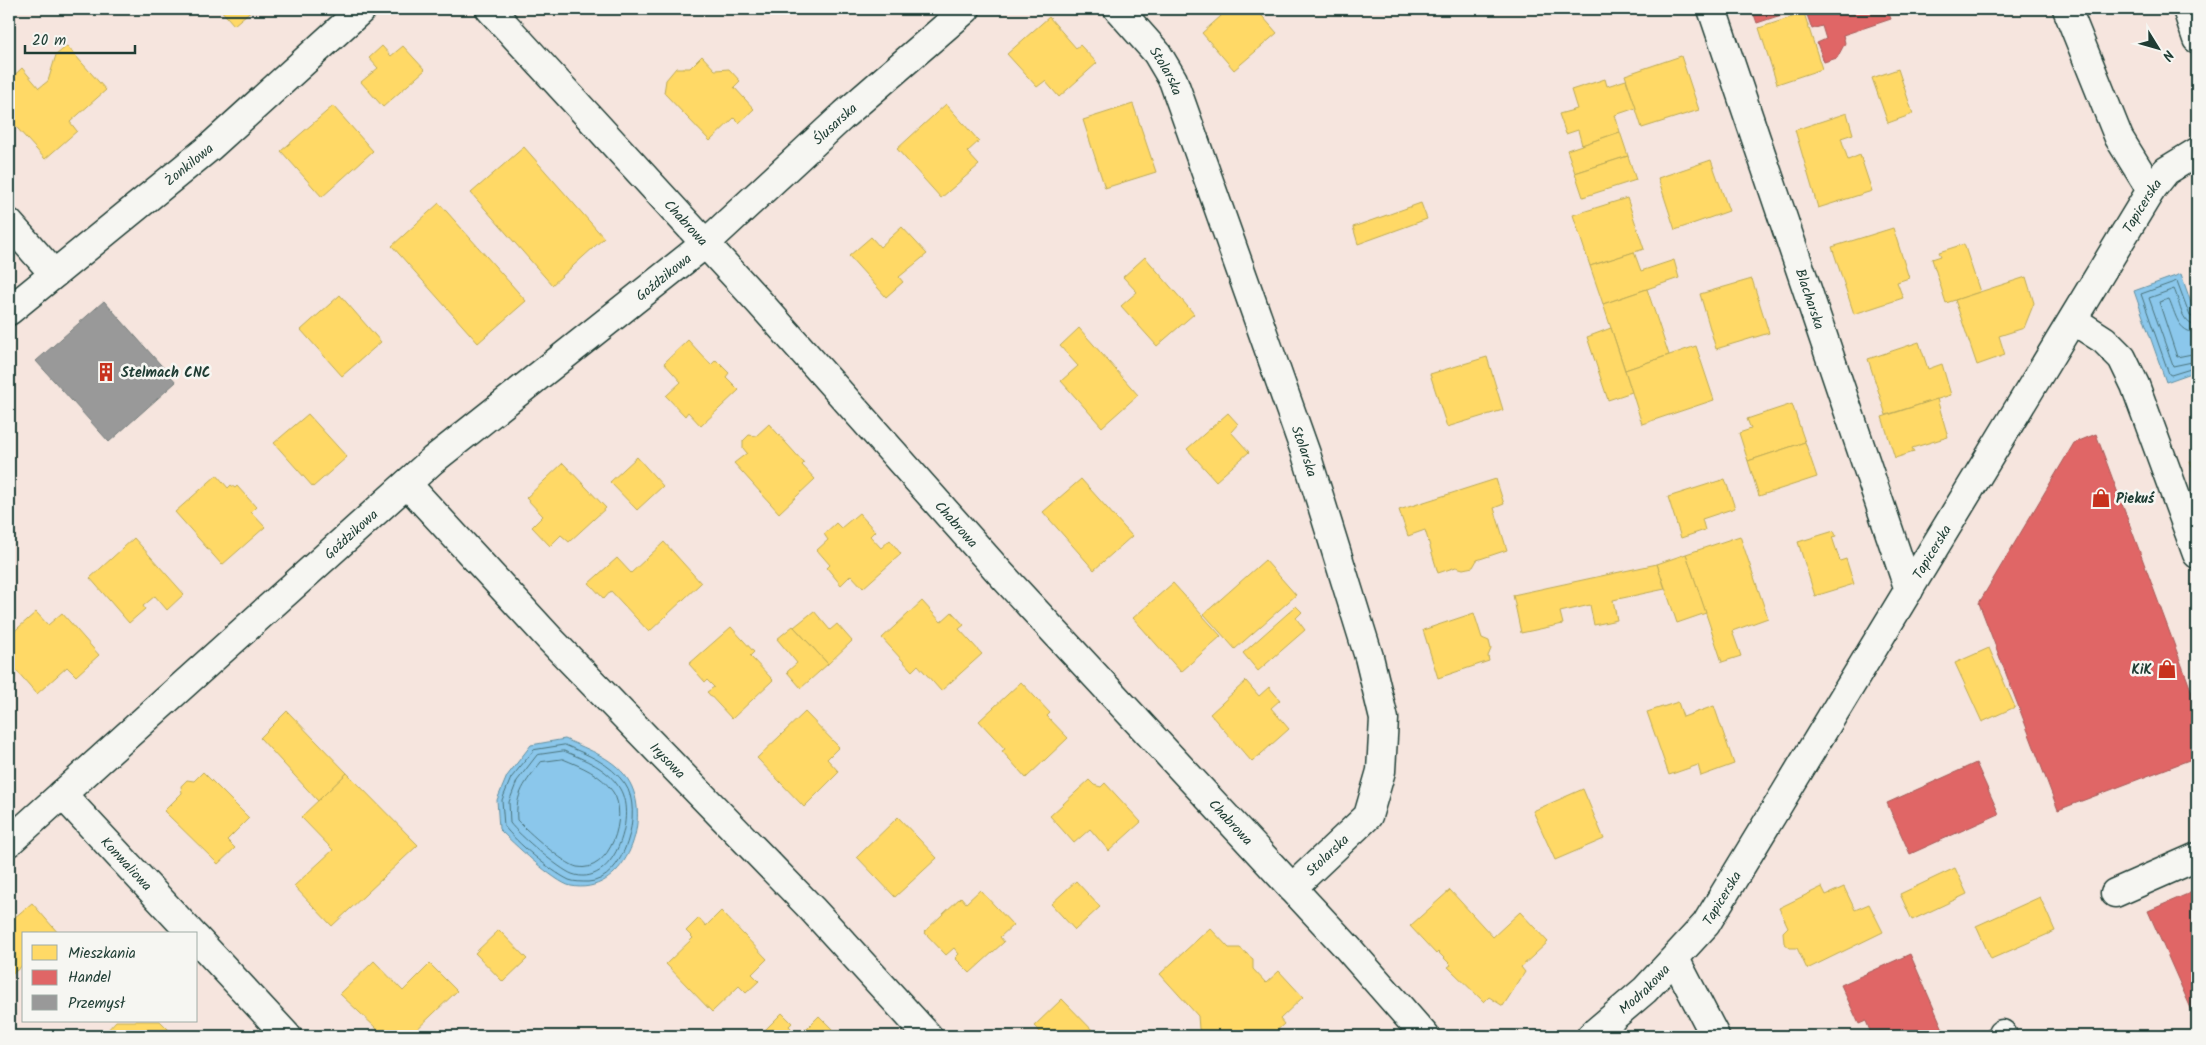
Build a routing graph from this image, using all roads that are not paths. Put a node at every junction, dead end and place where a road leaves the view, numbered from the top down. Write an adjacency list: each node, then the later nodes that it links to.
1 (362, 9): 13 (street, Żonkilowa)
2 (490, 9): 12 (street, Chabrowa)
3 (966, 9): 12 (street, Ślusarska)
4 (1118, 9): 22 (street, Stolarska)
5 (1712, 9): 18 (street, Blacharska)
6 (2067, 9): 10 (street)
7 (2187, 9): 8 (street)
8 (2197, 36)
9 (2197, 152): 10 (street, Tapicerska)
10 (2151, 190): 15 (street, Tapicerska)
11 (9, 223): 13 (street)
12 (706, 243): 16 (street, Goździkowa); 22 (street, Chabrowa)
13 (54, 274): 14 (street, Żonkilowa)
14 (9, 311)
15 (2073, 320): 17 (street); 18 (street, Tapicerska)
16 (407, 484): 19 (street, Goździkowa); 28 (street, Irysowa)
17 (2197, 554)
18 (1908, 590): 26 (street, Tapicerska)
19 (62, 794): 20 (street, Goździkowa); 24 (street, Konwaliowa)
20 (9, 842)
21 (2197, 856): 23 (street)
22 (1292, 888): 29 (street, Chabrowa)
23 (2115, 893)
24 (190, 932)
25 (198, 940): 27 (street)
26 (1675, 959): 30 (street, Modrakowa); 31 (street)
27 (287, 1036)
28 (928, 1036)
29 (1425, 1036)
30 (1591, 1036)
31 (1715, 1036)

